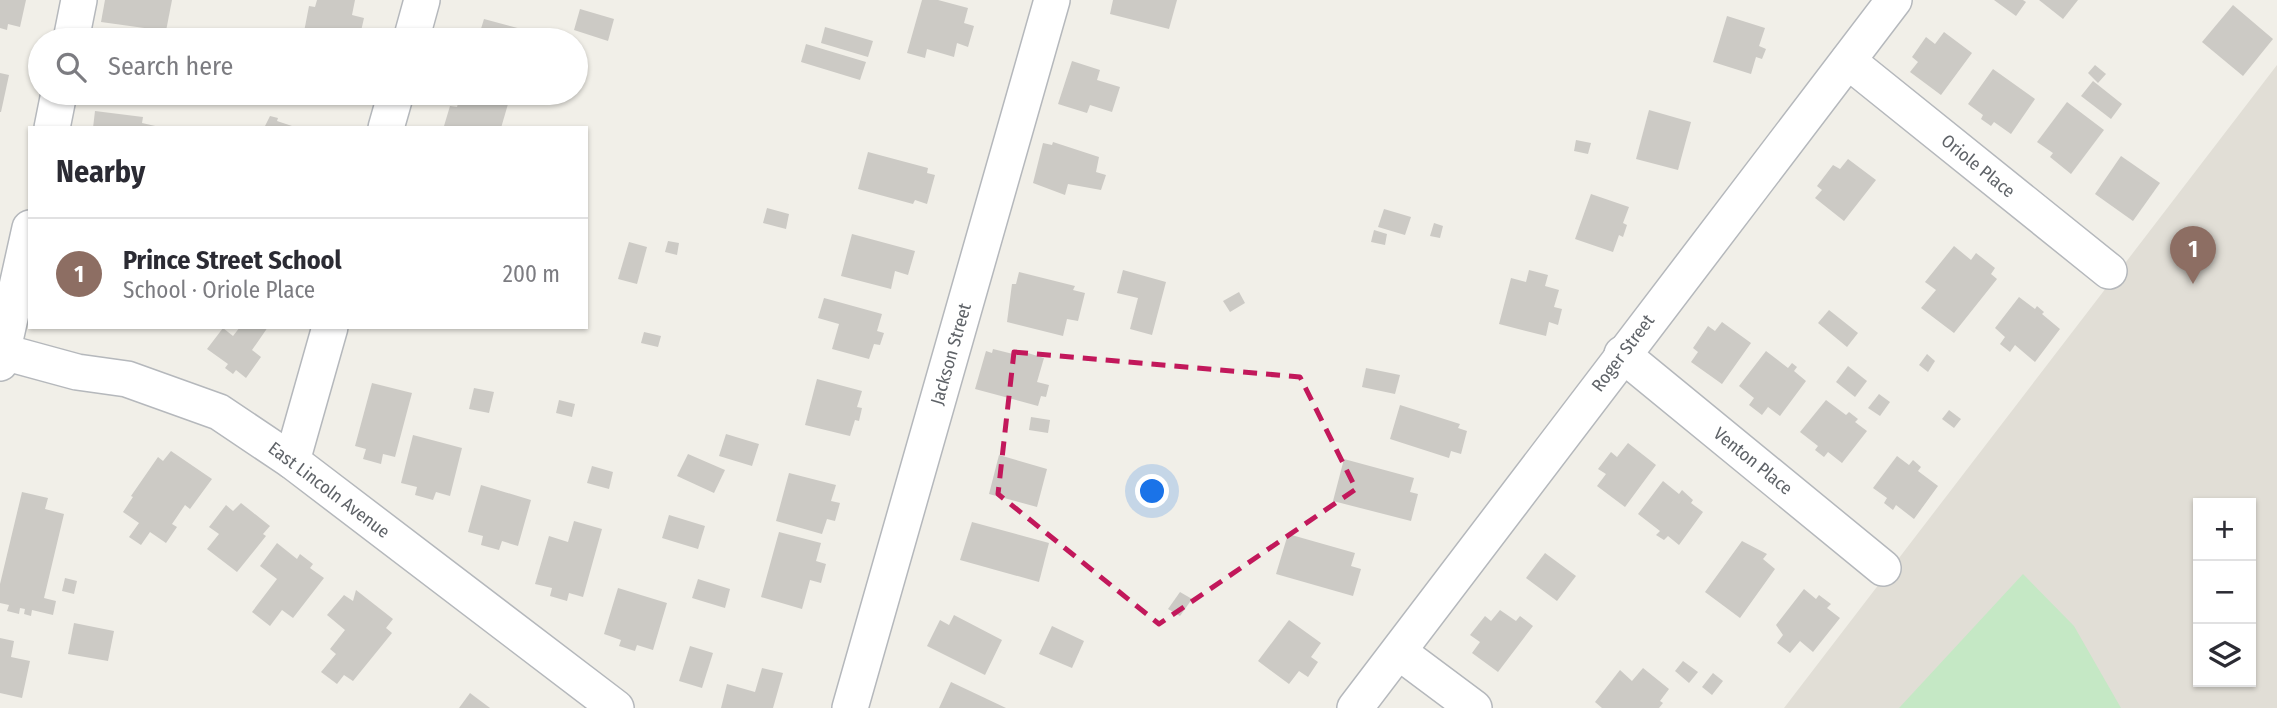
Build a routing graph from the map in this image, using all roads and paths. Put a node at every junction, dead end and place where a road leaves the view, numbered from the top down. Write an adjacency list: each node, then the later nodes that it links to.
1 (79, 0): 5 (street)
2 (422, 0): 6 (street)
3 (1052, 0): 21 (street, Jackson Street)
4 (1894, 0): 7 (street, Roger Street)
5 (73, 28)
6 (414, 28)
7 (1847, 61): 13 (street, Oriole Place); 15 (street, Roger Street)
8 (57, 105): 10 (street)
9 (393, 105): 11 (street)
10 (52, 126)
11 (387, 126)
12 (28, 237): 16 (street)
13 (2109, 271)
14 (329, 329): 17 (street)
15 (1622, 354): 18 (street, Venton Place); 19 (street, Roger Street)
16 (1, 355): 17 (street, East Lincoln Avenue)
17 (292, 461): 20 (street, East Lincoln Avenue)
18 (1883, 568)
19 (1399, 652): 22 (street, Roger Street); 23 (street)
20 (616, 708)
21 (850, 708)
22 (1354, 708)
23 (1474, 708)

